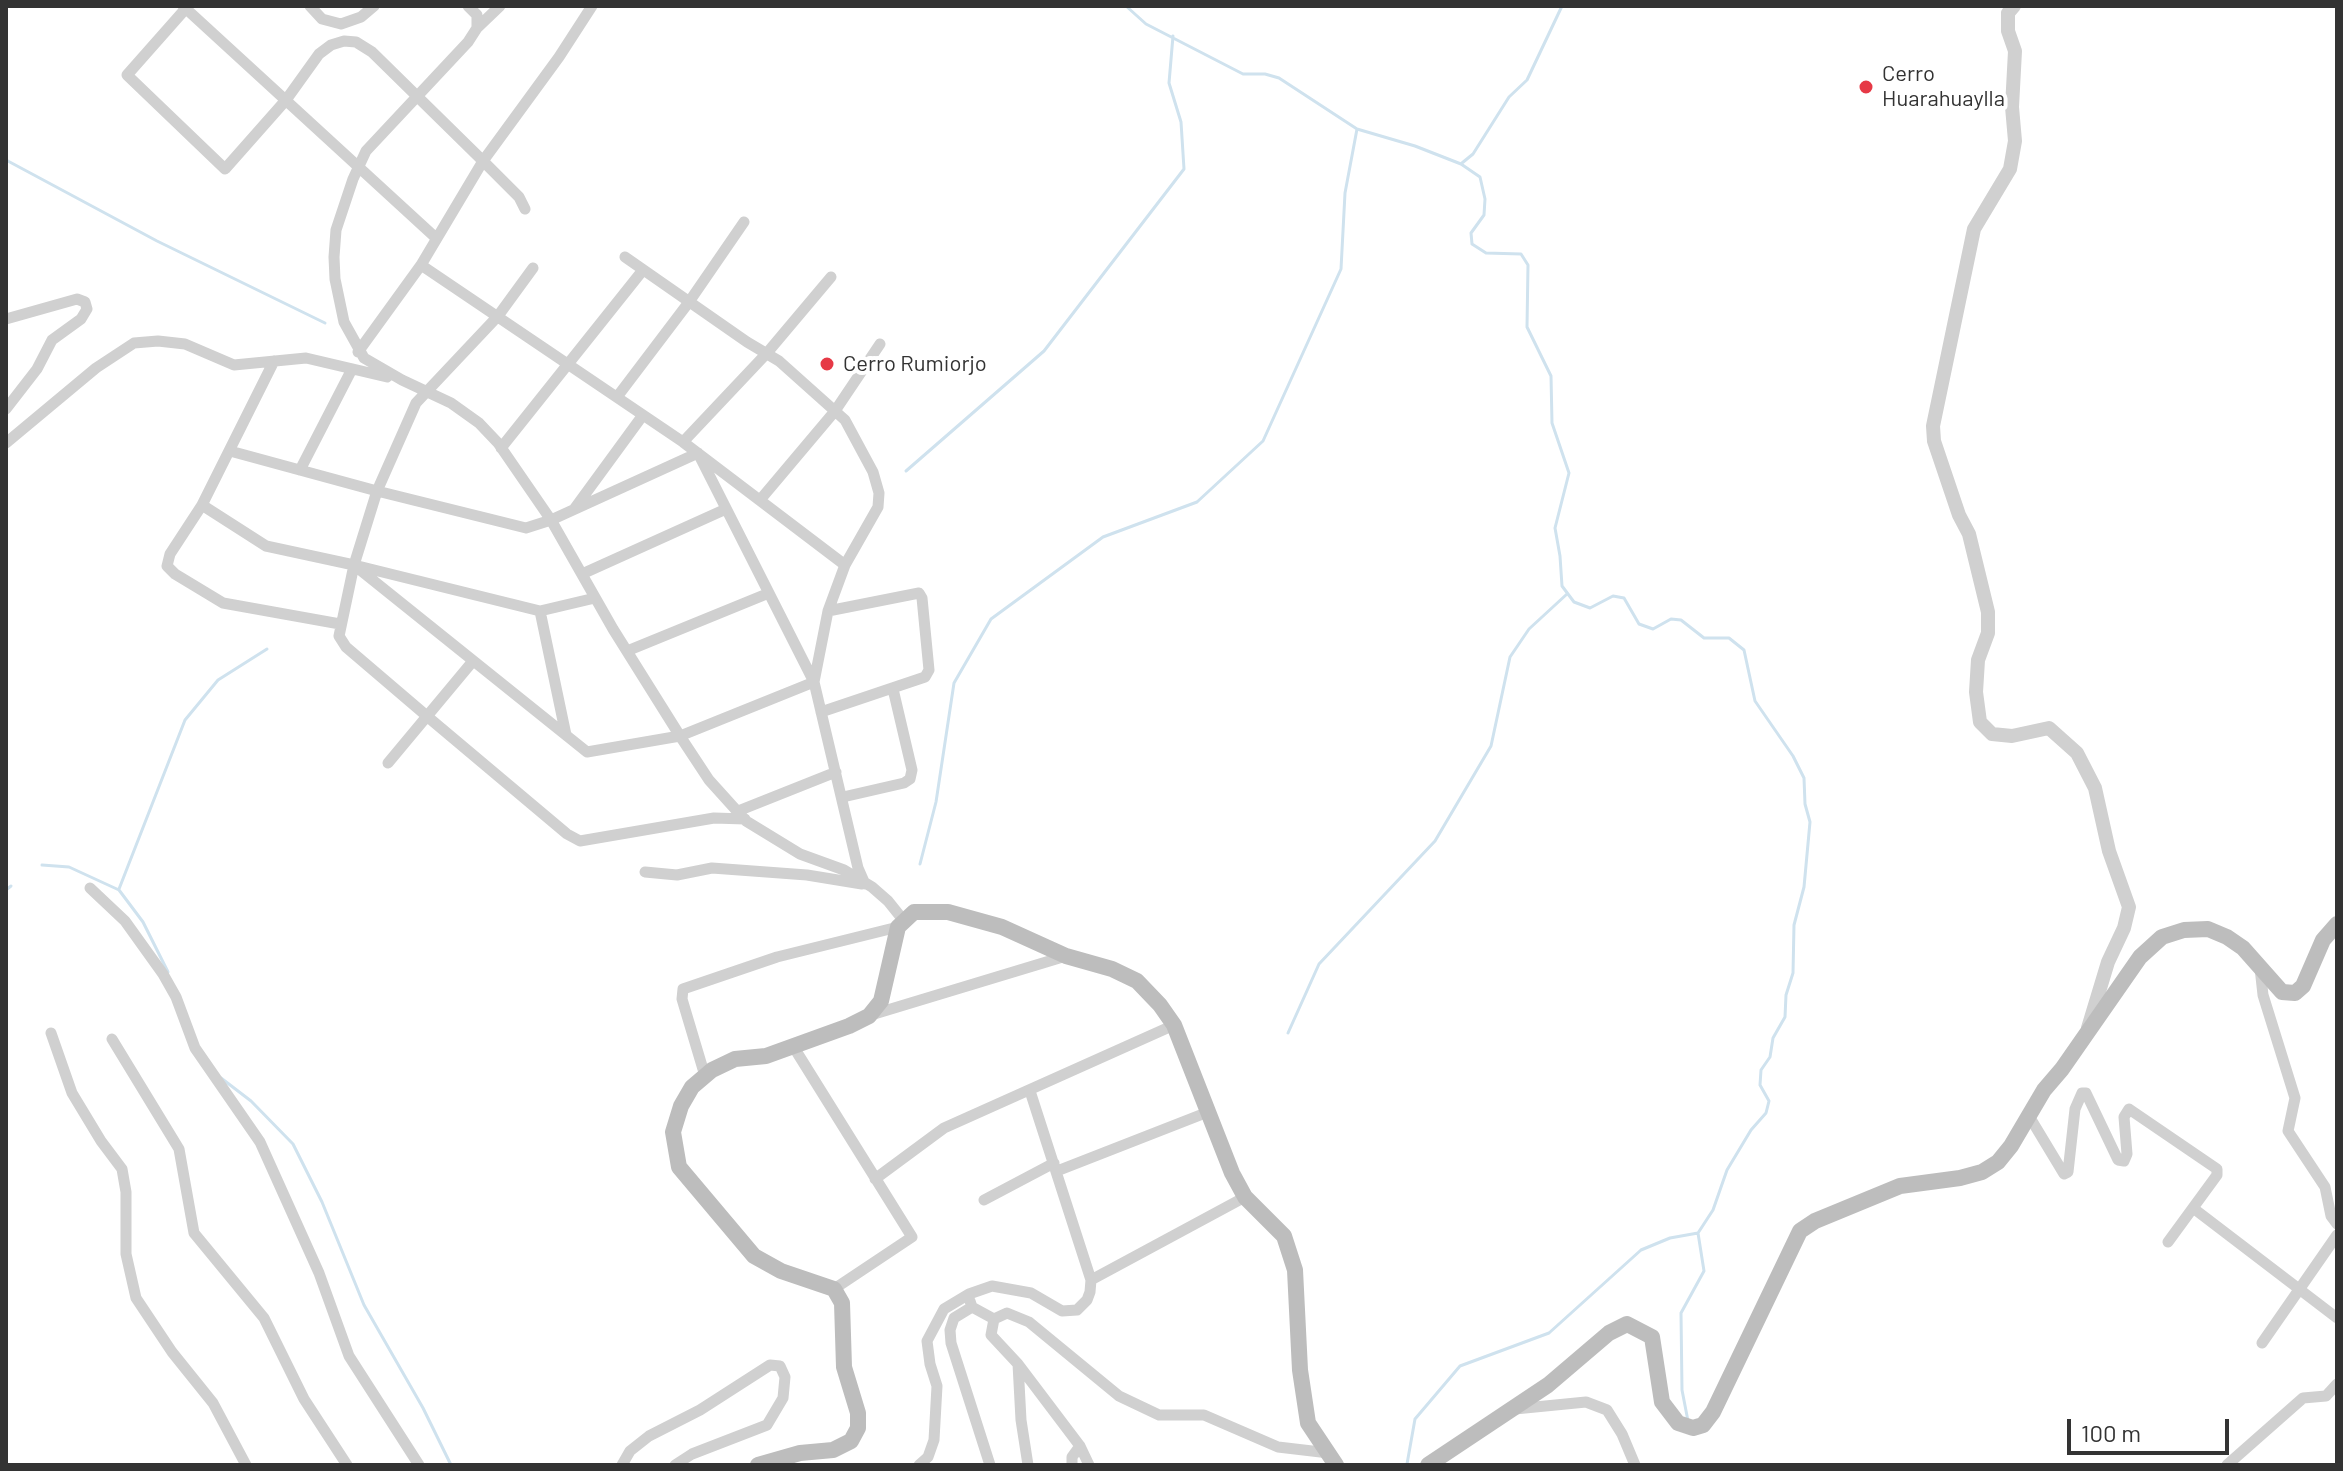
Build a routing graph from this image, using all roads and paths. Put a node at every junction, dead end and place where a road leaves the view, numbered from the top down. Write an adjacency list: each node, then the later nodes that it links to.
1 (310, 6): 2 (street)
2 (374, 6)
3 (468, 6): 8 (street)
4 (500, 6): 8 (street)
5 (592, 6): 11 (street)
6 (2014, 6): 77 (street)
7 (186, 7): 10 (street); 10 (street)
8 (477, 28): 9 (street)
9 (417, 97): 10 (street); 11 (street); 12 (street)
10 (286, 100): 12 (street)
11 (483, 161): 13 (street); 15 (street)
12 (358, 167): 15 (street); 25 (street)
13 (525, 209)
14 (744, 222): 21 (street)
15 (436, 238): 17 (street)
16 (625, 257): 19 (street)
17 (421, 265): 22 (street); 25 (street)
18 (533, 268): 22 (street)
19 (643, 270): 21 (street); 28 (street)
20 (831, 277): 26 (street)
21 (689, 302): 26 (street); 32 (street)
22 (498, 316): 28 (street); 31 (street)
23 (6, 319): 33 (street)
24 (880, 344): 34 (street)
25 (358, 352): 30 (street)
26 (767, 353): 34 (street); 36 (street)
27 (274, 361): 29 (street); 37 (street); 39 (street)
28 (566, 363): 32 (street); 38 (street)
29 (352, 369): 30 (street); 41 (street)
30 (402, 380): 31 (street)
31 (429, 392): 38 (street); 42 (street)
32 (617, 397): 35 (street)
33 (6, 409)
34 (835, 411): 43 (street); 49 (street)
35 (643, 415): 36 (street); 46 (street)
36 (683, 442): 40 (street)
37 (6, 443)
38 (501, 448): 47 (street)
39 (230, 451): 41 (street); 44 (street)
40 (698, 453): 43 (street); 45 (street); 46 (street)
41 (300, 470): 42 (street)
42 (377, 491): 47 (street); 48 (street)
43 (760, 500): 49 (street)
44 (202, 505): 48 (street); 55 (street)
45 (726, 509): 50 (street); 51 (street)
46 (572, 511): 47 (street)
47 (551, 520): 50 (street)
48 (354, 565): 53 (street); 55 (street); 57 (street)
49 (845, 565): 54 (street)
50 (582, 574): 52 (street)
51 (769, 593): 56 (street); 58 (street)
52 (595, 598): 53 (street); 56 (street)
53 (540, 611): 62 (street)
54 (828, 611): 58 (street); 59 (street)
55 (340, 624): 61 (street)
56 (627, 651): 63 (street)
57 (473, 661): 61 (street); 62 (street)
58 (814, 682): 60 (street); 63 (street)
59 (893, 689): 60 (street); 66 (street)
60 (821, 712): 65 (street)
61 (427, 716): 64 (street); 67 (street)
62 (566, 735): 63 (street)
63 (680, 736): 67 (street)
64 (388, 763)
65 (836, 772): 66 (street); 67 (street)
66 (843, 797): 69 (street)
67 (742, 815): 69 (street)
68 (645, 872): 69 (street)
69 (866, 885): 71 (street)
70 (90, 888): 109 (street)
71 (901, 924): 73 (main road); 75 (main road); 81 (street)
72 (2337, 924): 74 (main road)
73 (1066, 956): 75 (street); 76 (main road)
74 (2260, 967): 77 (main road); 90 (street)
75 (869, 1016): 80 (main road)
76 (1174, 1025): 82 (street); 83 (main road)
77 (2088, 1028): 84 (main road)
78 (51, 1033): 107 (street)
79 (112, 1039): 108 (street)
80 (793, 1046): 81 (main road); 86 (street)
81 (705, 1076): 94 (main road)
82 (1030, 1091): 85 (street); 86 (street)
83 (1208, 1112): 85 (street); 87 (main road)
84 (2029, 1116): 89 (street); 103 (main road)
85 (1056, 1167): 88 (street); 93 (street)
86 (875, 1179): 94 (street)
87 (1245, 1197): 93 (street); 105 (main road)
88 (984, 1200)
89 (2193, 1208): 92 (street); 95 (street)
90 (2337, 1224)
91 (2337, 1235): 95 (street)
92 (2168, 1242)
93 (1091, 1280): 96 (street)
94 (834, 1289): 112 (main road)
95 (2300, 1289): 98 (street); 100 (street)
96 (969, 1294): 97 (street); 113 (street)
97 (972, 1307): 99 (street); 114 (street)
98 (2337, 1318)
99 (994, 1319): 101 (street); 105 (street)
100 (2262, 1343)
101 (1018, 1364): 104 (street); 115 (street)
102 (2337, 1384): 119 (street)
103 (1510, 1410): 106 (main road); 118 (street)
104 (1080, 1446): 116 (street); 117 (street)
105 (1332, 1459)
106 (1431, 1463)
107 (246, 1465)
108 (347, 1465)
109 (419, 1465)
110 (622, 1465): 111 (street)
111 (675, 1465)
112 (758, 1465)
113 (919, 1465)
114 (990, 1465)
115 (1028, 1465)
116 (1072, 1465)
117 (1089, 1465)
118 (1635, 1465)
119 (2227, 1465)

